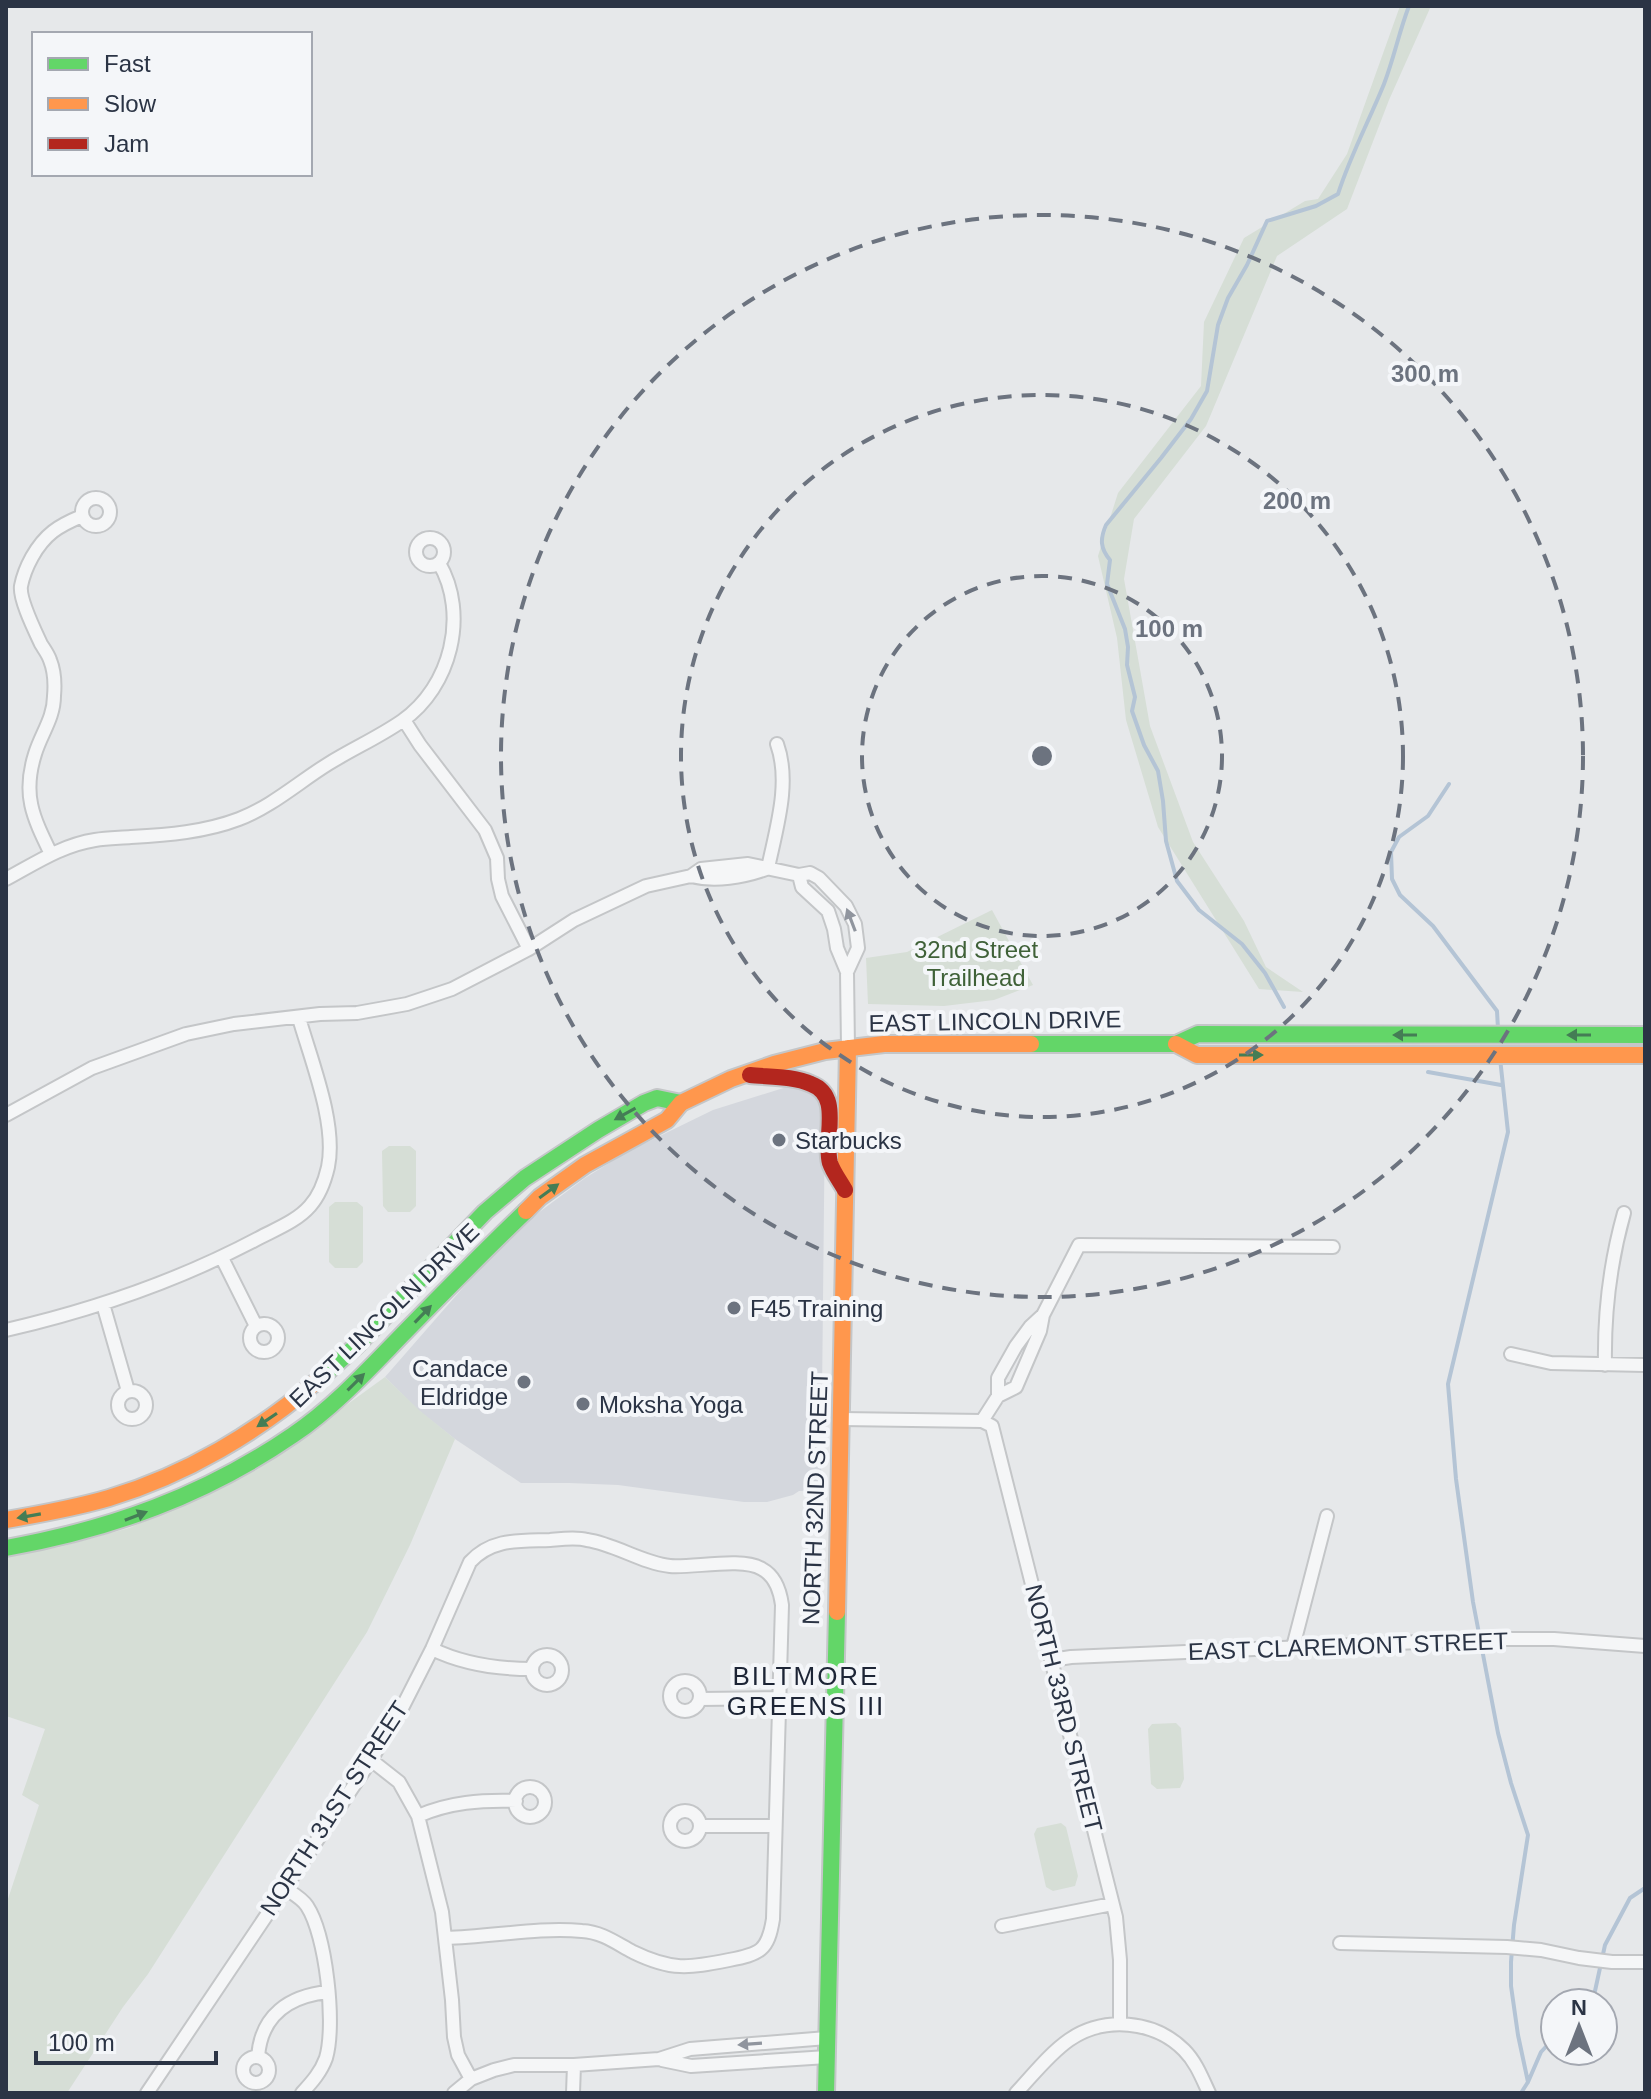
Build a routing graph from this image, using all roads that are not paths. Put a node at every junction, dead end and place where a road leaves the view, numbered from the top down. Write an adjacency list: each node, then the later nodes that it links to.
1 (82, 516): 5 (street)
2 (439, 563): 3 (street)
3 (404, 720): 5 (street); 11 (street)
4 (777, 744): 6 (street)
5 (51, 854): 8 (street)
6 (768, 868): 7 (street); 11 (street)
7 (799, 875): 9 (street); 10 (street)
8 (6, 879)
9 (833, 891): 10 (street); 12 (street, one-way to 9)
10 (821, 903): 12 (street)
11 (529, 949): 13 (street)
12 (847, 972): 17 (street)
13 (299, 1018): 22 (street); 26 (street)
14 (1645, 1035): 15 (main road, EAST LINCOLN DRIVE, one-way to 15)
15 (1474, 1036): 16 (main road, EAST LINCOLN DRIVE, one-way to 16); 18 (main road)
16 (1176, 1044): 17 (main road, EAST LINCOLN DRIVE); 18 (main road, EAST LINCOLN DRIVE, one-way to 18)
17 (848, 1048): 20 (main road, EAST LINCOLN DRIVE); 23 (main road, NORTH 32ND STREET)
18 (1474, 1055): 19 (main road, EAST LINCOLN DRIVE)
19 (1645, 1055)
20 (744, 1074): 21 (main road, EAST LINCOLN DRIVE); 23 (main road)
21 (681, 1103): 39 (main road, EAST LINCOLN DRIVE, one-way to 39); 40 (main road, EAST LINCOLN DRIVE, one-way to 21)
22 (6, 1115)
23 (846, 1193): 36 (main road, NORTH 32ND STREET)
24 (1624, 1213): 32 (street)
25 (1333, 1247): 28 (street)
26 (222, 1258): 27 (street); 29 (street)
27 (103, 1304): 30 (street); 34 (street)
28 (1043, 1315): 35 (street); 35 (street)
29 (256, 1326)
30 (6, 1330)
31 (1511, 1354): 32 (street)
32 (1605, 1365): 33 (street)
33 (1645, 1365)
34 (128, 1391)
35 (998, 1396): 37 (street)
36 (842, 1419): 37 (street); 61 (main road, NORTH 32ND STREET)
37 (982, 1421): 44 (street, NORTH 33RD STREET)
38 (1327, 1516): 42 (street)
39 (6, 1520)
40 (6, 1548)
41 (1645, 1646): 42 (street, EAST CLAREMONT STREET)
42 (1293, 1647): 44 (street, EAST CLAREMONT STREET)
43 (432, 1649): 45 (street); 46 (street, NORTH 31ST STREET); 48 (street, NORTH 31ST STREET)
44 (1052, 1660): 54 (street, NORTH 33RD STREET)
45 (532, 1669)
46 (779, 1698): 47 (street); 52 (street, NORTH 31ST STREET)
47 (700, 1699)
48 (371, 1760): 50 (street); 53 (street, NORTH 31ST STREET)
49 (516, 1801): 50 (street)
50 (418, 1816): 56 (street)
51 (700, 1826): 52 (street)
52 (775, 1826): 56 (street, NORTH 31ST STREET)
53 (283, 1887): 59 (street); 67 (street, NORTH 31ST STREET)
54 (1112, 1904): 55 (street); 60 (street, NORTH 33RD STREET)
55 (1002, 1926)
56 (446, 1938): 66 (street)
57 (1340, 1943): 58 (street)
58 (1645, 1962)
59 (328, 1992): 62 (street); 68 (street)
60 (1120, 2024): 72 (street); 73 (street)
61 (827, 2038): 63 (main road, NORTH 32ND STREET); 64 (street, one-way to 64)
62 (258, 2057)
63 (827, 2057): 64 (street); 71 (main road, NORTH 32ND STREET)
64 (659, 2059): 65 (street)
65 (574, 2065): 66 (street); 70 (street)
66 (471, 2079): 69 (street)
67 (154, 2088)
68 (302, 2093)
69 (454, 2093)
70 (573, 2093)
71 (826, 2093)
72 (1016, 2093)
73 (1209, 2093)

